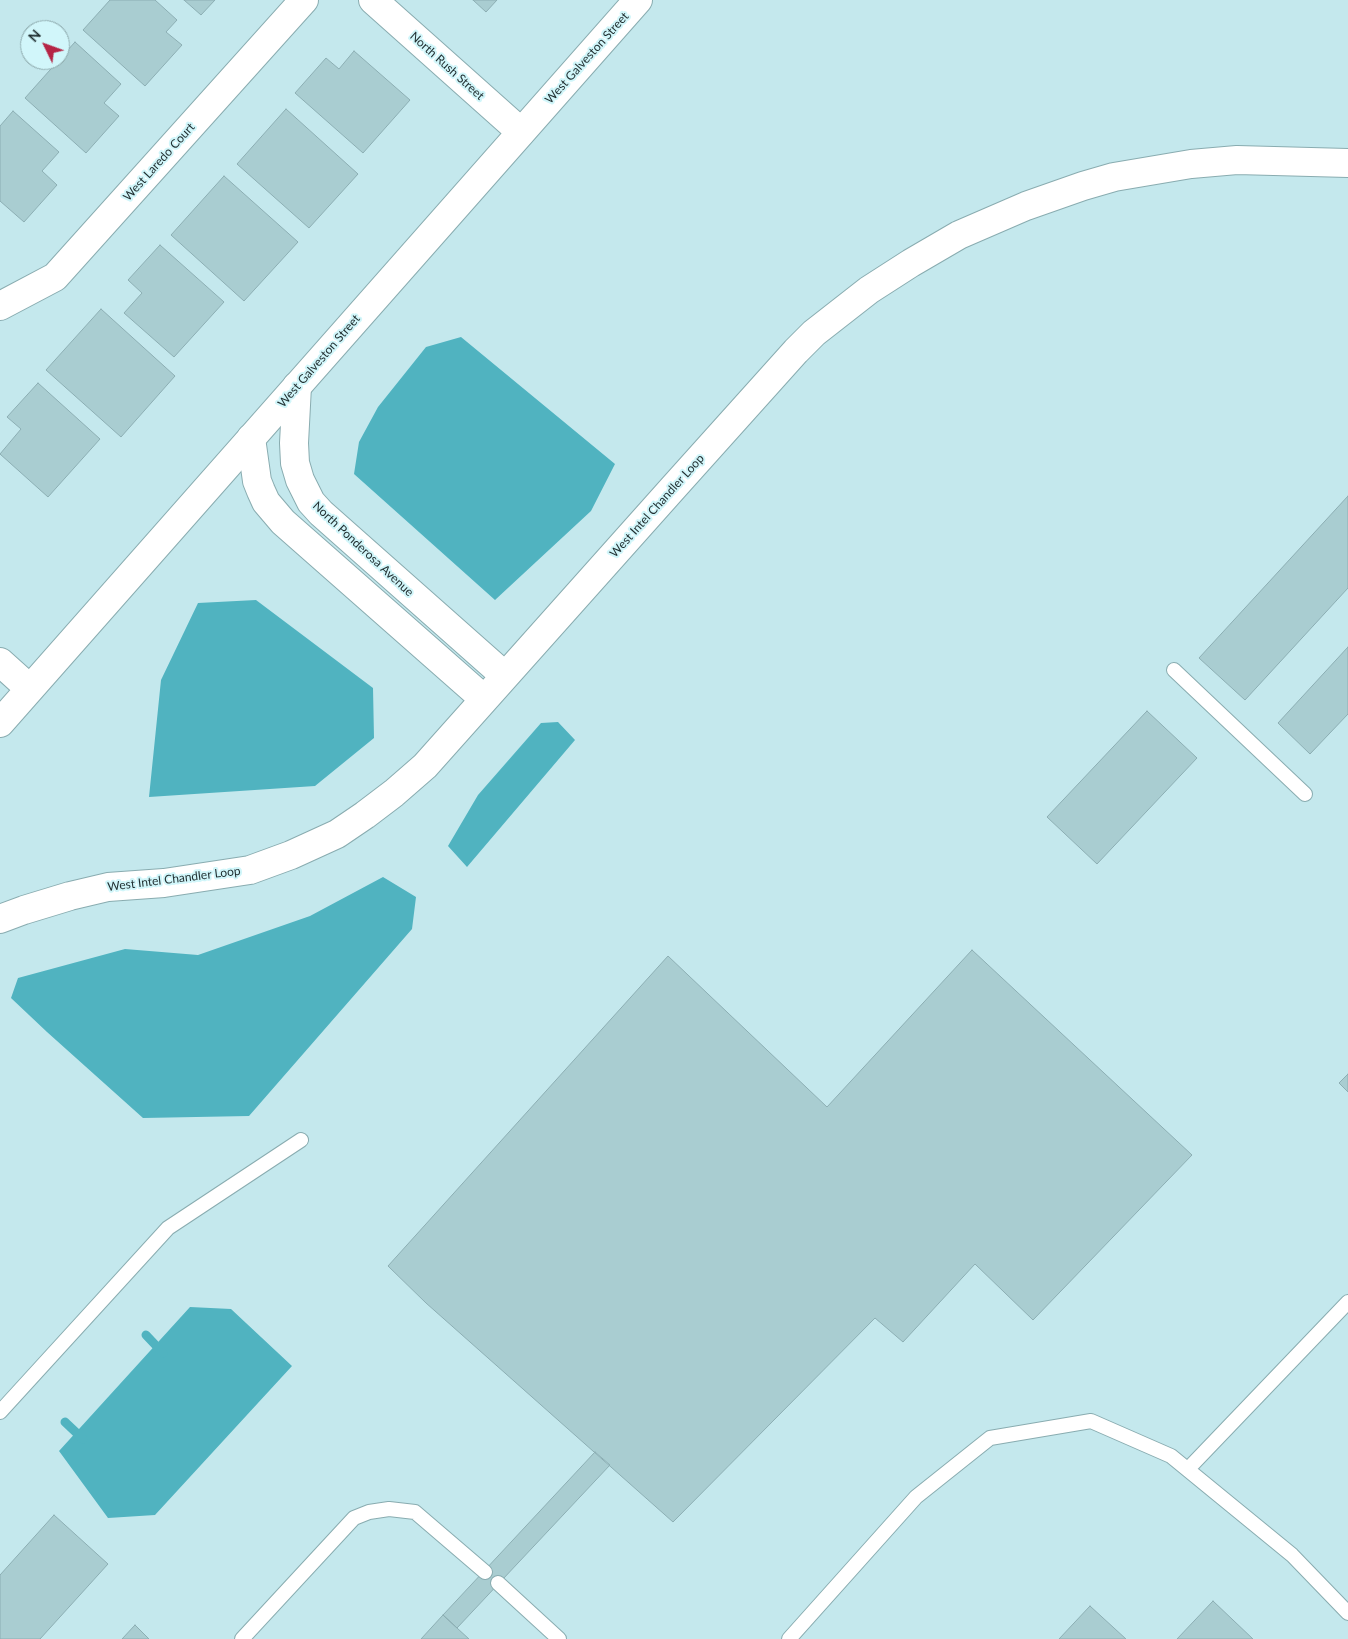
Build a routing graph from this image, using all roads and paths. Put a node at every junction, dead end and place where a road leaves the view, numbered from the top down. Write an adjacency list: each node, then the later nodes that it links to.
1 (304, 0): 6 (street, West Laredo Court)
2 (373, 0): 4 (street, North Rush Street)
3 (638, 0): 4 (street, West Galveston Street)
4 (520, 132): 7 (street, West Galveston Street)
5 (1348, 163): 11 (street, West Intel Chandler Loop)
6 (0, 306)
7 (297, 386): 8 (street, West Galveston Street); 11 (street, North Ponderosa Avenue)
8 (251, 438): 12 (street, West Galveston Street); 13 (street)
9 (0, 662): 12 (street)
10 (1174, 670): 15 (lane)
11 (505, 676): 13 (street, West Intel Chandler Loop)
12 (30, 689): 14 (street, West Galveston Street)
13 (484, 699): 16 (street, West Intel Chandler Loop)
14 (0, 723)
15 (1305, 794)
16 (0, 920)
17 (301, 1140): 19 (lane)
18 (1348, 1302): 20 (lane)
19 (0, 1412)
20 (1188, 1469): 23 (lane); 26 (lane)
21 (485, 1572): 24 (lane)
22 (498, 1583): 25 (lane)
23 (1348, 1613)
24 (242, 1639)
25 (559, 1639)
26 (789, 1639)

